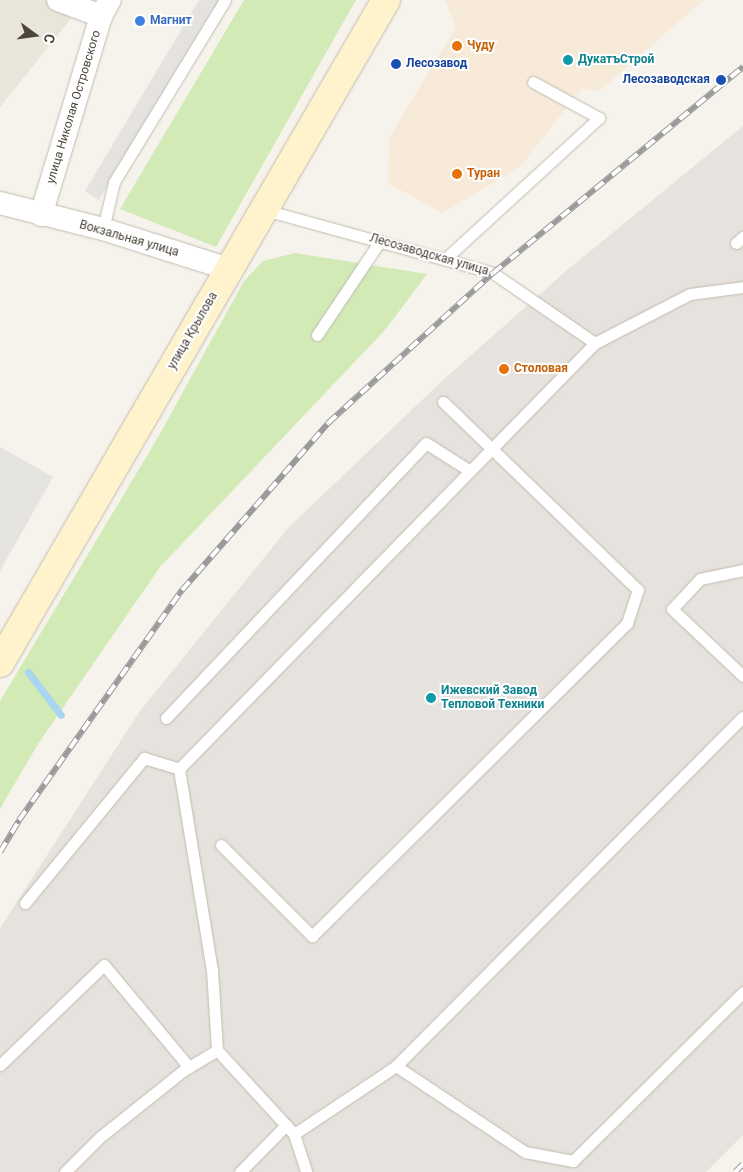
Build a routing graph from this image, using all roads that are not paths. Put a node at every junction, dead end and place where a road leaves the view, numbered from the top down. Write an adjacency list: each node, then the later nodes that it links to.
1 (58, 0): 4 (street)
2 (225, 0): 9 (lane)
3 (386, 0): 7 (main road, улица Крылова)
4 (106, 8): 8 (street, улица Николая Островского)
5 (533, 82): 11 (lane)
6 (0, 203): 8 (street, Вокзальная улица)
7 (265, 210): 10 (lane, Лесозаводская улица); 12 (main road, улица Крылова)
8 (41, 215): 9 (street, Вокзальная улица)
9 (103, 229): 12 (street, Вокзальная улица)
10 (380, 241): 11 (lane, Лесозаводская улица); 14 (lane)
11 (445, 259): 15 (lane, Лесозаводская улица)
12 (229, 269): 20 (main road, улица Крылова)
13 (743, 287): 15 (lane)
14 (317, 335)
15 (595, 343): 17 (lane)
16 (443, 402): 17 (lane)
17 (493, 447): 18 (lane); 25 (lane)
18 (470, 471): 23 (lane); 24 (lane)
19 (743, 570): 21 (lane)
20 (0, 663)
21 (743, 676)
22 (743, 717): 30 (lane)
23 (166, 718)
24 (179, 769): 26 (lane); 28 (lane)
25 (221, 845)
26 (25, 903)
27 (743, 992): 30 (lane)
28 (217, 1050): 31 (lane); 32 (lane)
29 (0, 1065): 31 (lane)
30 (396, 1066): 33 (lane)
31 (189, 1067): 34 (lane)
32 (286, 1125): 33 (lane); 35 (lane)
33 (294, 1134): 36 (lane)
34 (65, 1172)
35 (240, 1172)
36 (307, 1172)

